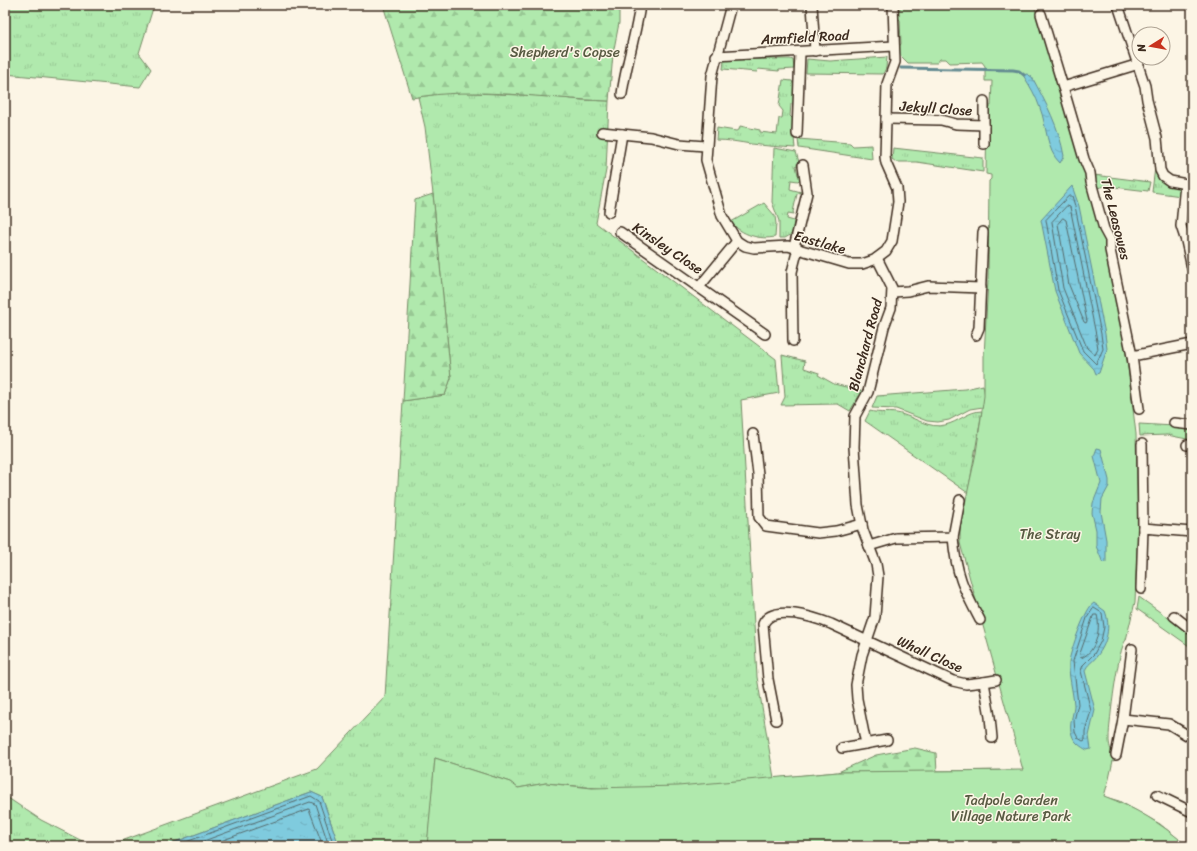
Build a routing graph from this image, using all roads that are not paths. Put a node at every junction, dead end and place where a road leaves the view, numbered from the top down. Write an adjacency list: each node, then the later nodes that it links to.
1 (640, 5): 15 (street)
2 (730, 5): 11 (street)
3 (812, 5): 9 (street)
4 (893, 5): 8 (street, Eastlake)
5 (1118, 5): 7 (street)
6 (1042, 14): 14 (street, The Leasowes)
7 (1131, 43)
8 (894, 46): 9 (street, Armfield Road); 17 (street, Eastlake)
9 (815, 51): 10 (street, Armfield Road)
10 (800, 52): 11 (street, Armfield Road); 21 (street)
11 (716, 56): 23 (street)
12 (1131, 66): 14 (street)
13 (1139, 66): 25 (street)
14 (1063, 87): 40 (street, The Leasowes)
15 (622, 94)
16 (984, 101): 18 (street, Jekyll Close)
17 (886, 119): 18 (street, Jekyll Close); 31 (street, Eastlake)
18 (984, 125): 22 (street, Jekyll Close)
19 (602, 132): 20 (street)
20 (622, 134): 23 (street); 26 (street)
21 (797, 134)
22 (984, 144)
23 (705, 146): 29 (street)
24 (803, 165): 30 (street)
25 (1189, 185): 32 (street)
26 (609, 212)
27 (620, 232): 33 (street, Kinsley Close)
28 (983, 232): 34 (street)
29 (737, 241): 30 (street, Eastlake); 33 (street, Kinsley Close)
30 (796, 248): 31 (street, Eastlake); 38 (street)
31 (877, 258): 35 (street, Blanchard Road)
32 (1192, 268)
33 (700, 286): 36 (street, Kinsley Close)
34 (981, 288): 35 (street); 37 (street)
35 (893, 292): 47 (street, Blanchard Road)
36 (765, 334)
37 (976, 335)
38 (793, 341)
39 (1192, 344): 40 (street)
40 (1132, 356): 41 (street, The Leasowes)
41 (1138, 409)
42 (1174, 423): 43 (street)
43 (1192, 425)
44 (753, 434): 47 (street)
45 (1142, 444): 48 (street)
46 (960, 500): 50 (street)
47 (862, 524): 51 (street, Blanchard Road)
48 (1143, 528): 49 (street); 52 (street)
49 (1192, 532)
50 (953, 537): 51 (street); 54 (street)
51 (869, 546): 56 (street, Blanchard Road)
52 (1140, 589)
53 (1174, 616): 55 (street)
54 (980, 620)
55 (1192, 630)
56 (867, 642): 59 (street, Whall Close); 61 (street, Whall Close); 65 (street, Blanchard Road)
57 (1132, 649): 60 (street)
58 (996, 680): 59 (street, Whall Close)
59 (984, 682): 62 (street)
60 (1123, 719): 63 (street); 67 (street)
61 (776, 720)
62 (992, 738)
63 (1192, 738)
64 (887, 740): 65 (street)
65 (866, 744): 66 (street)
66 (842, 748)
67 (1116, 755)
68 (1157, 795): 69 (street)
69 (1192, 812)

